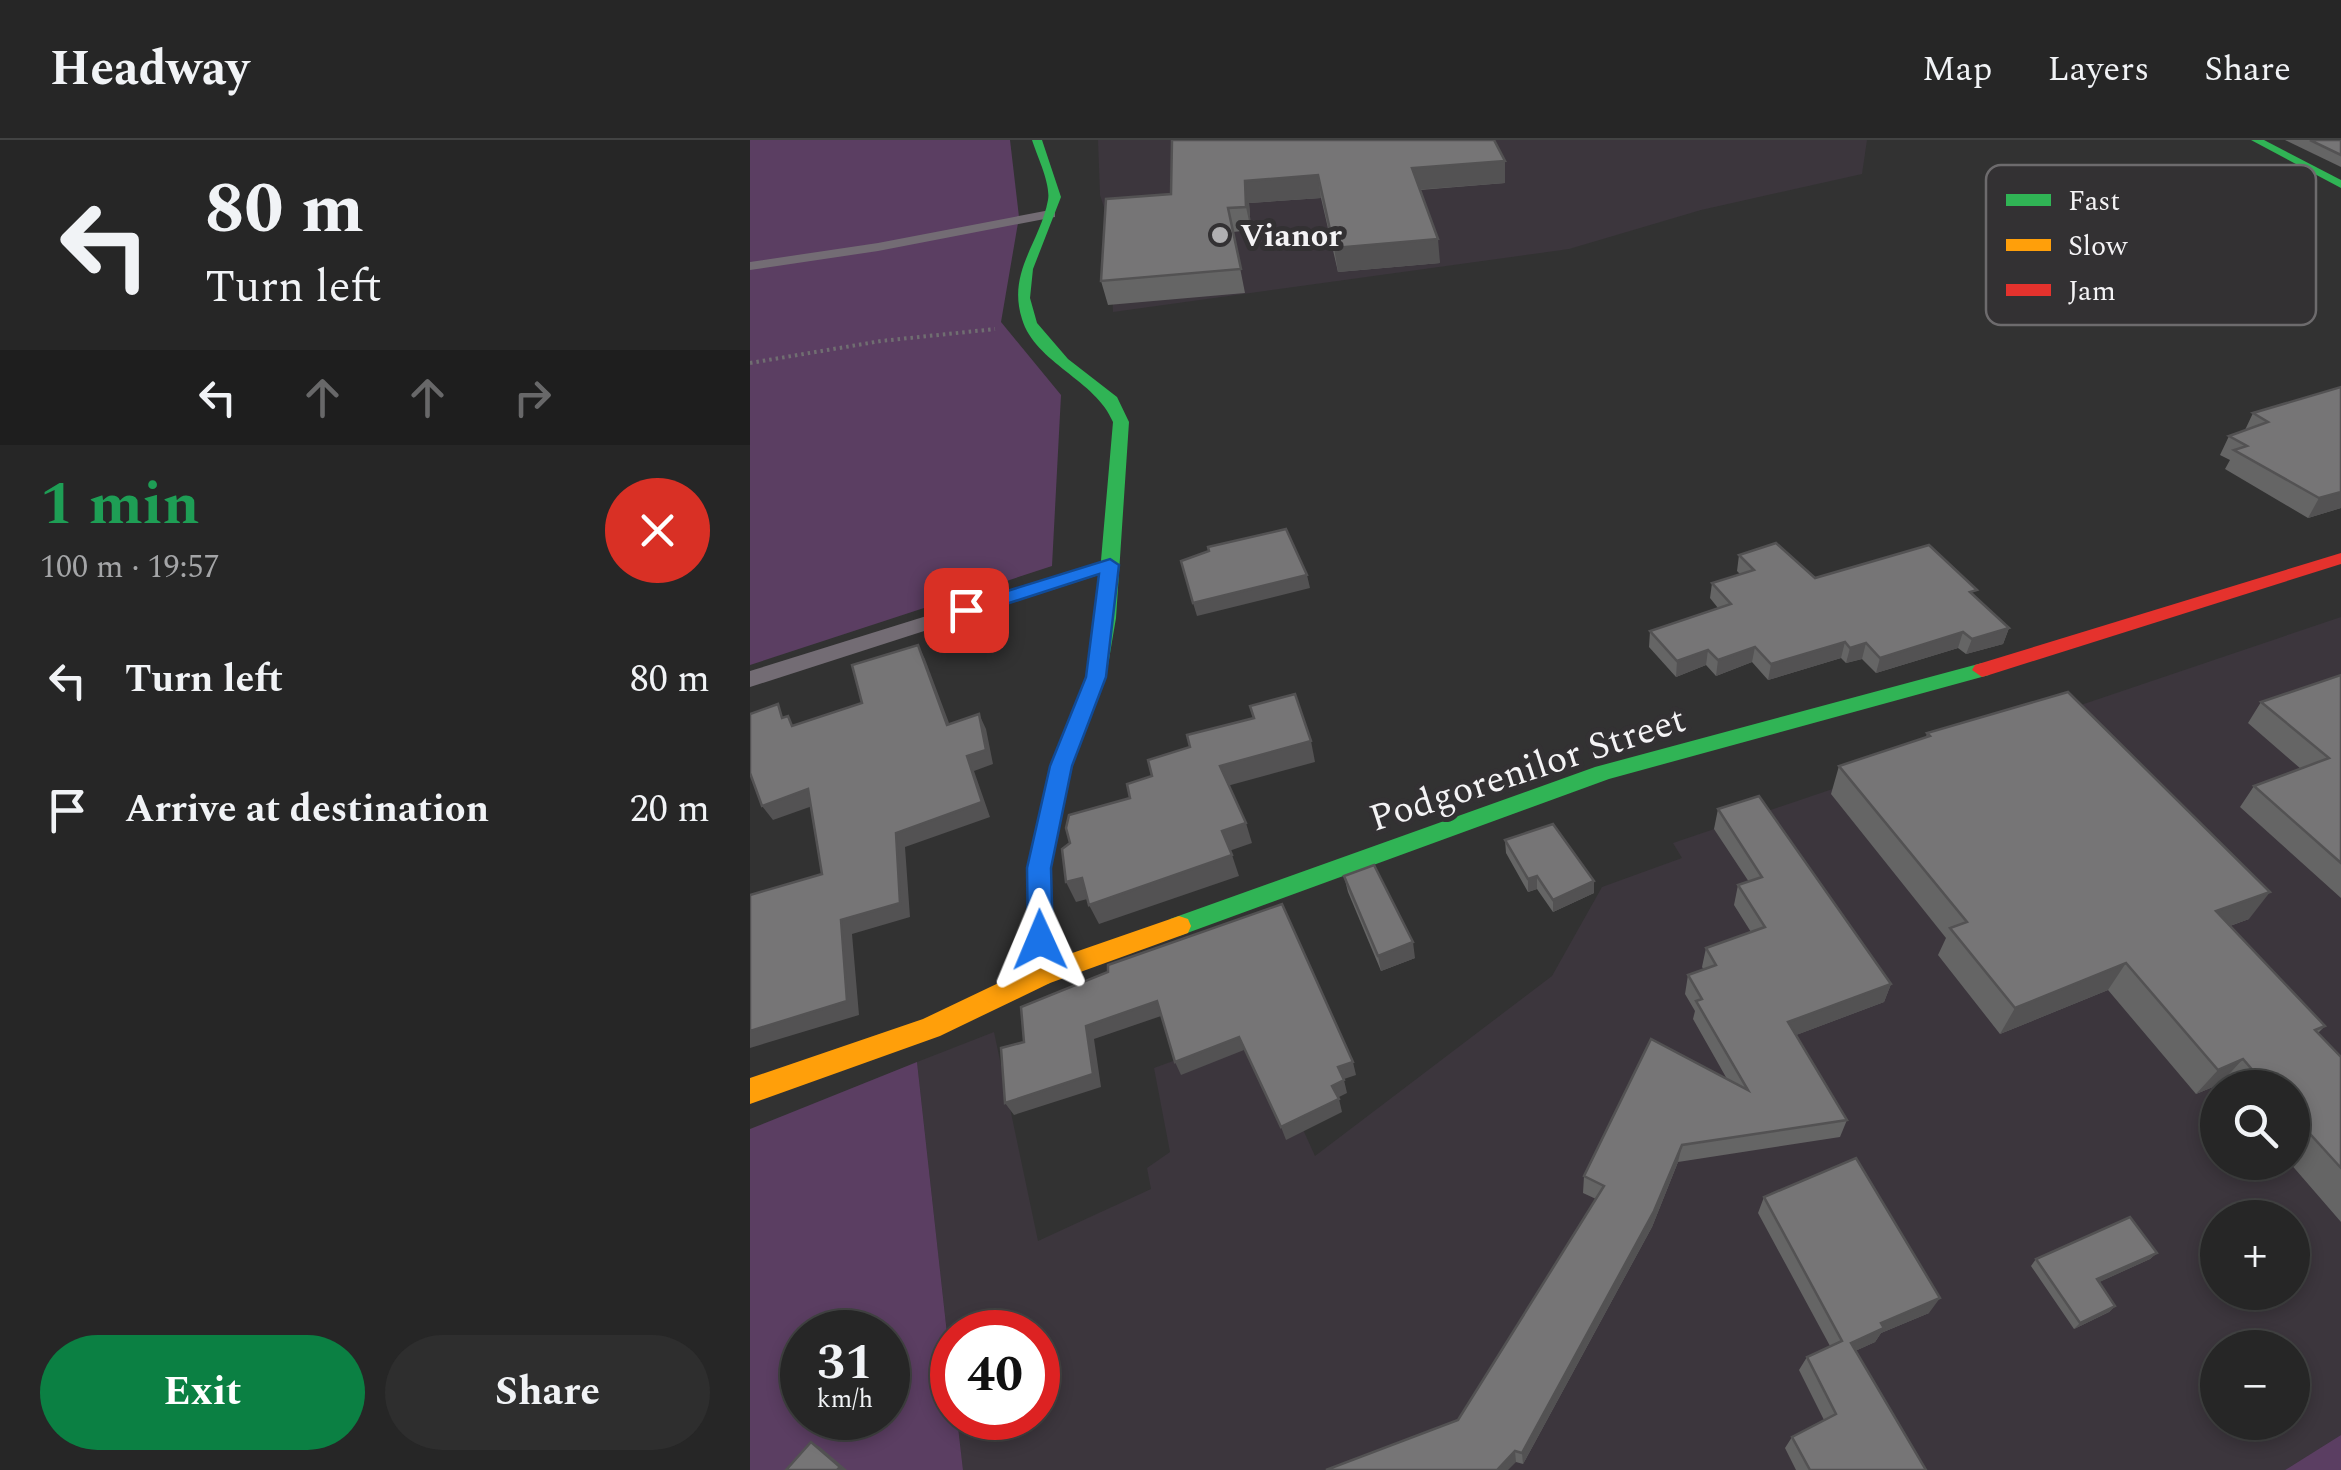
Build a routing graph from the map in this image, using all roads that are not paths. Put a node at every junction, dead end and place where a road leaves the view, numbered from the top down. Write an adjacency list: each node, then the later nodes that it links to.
1 (1036, 140): 6 (street)
2 (2256, 140): 3 (street)
3 (2303, 165)
4 (2316, 172): 5 (street)
5 (2341, 185)
6 (1050, 214): 7 (lane); 9 (street)
7 (750, 266)
8 (2341, 558): 11 (street, Podgorenilor Street)
9 (1110, 565): 10 (lane); 11 (street)
10 (750, 679)
11 (1041, 976): 12 (street, Podgorenilor Street)
12 (750, 1091)

